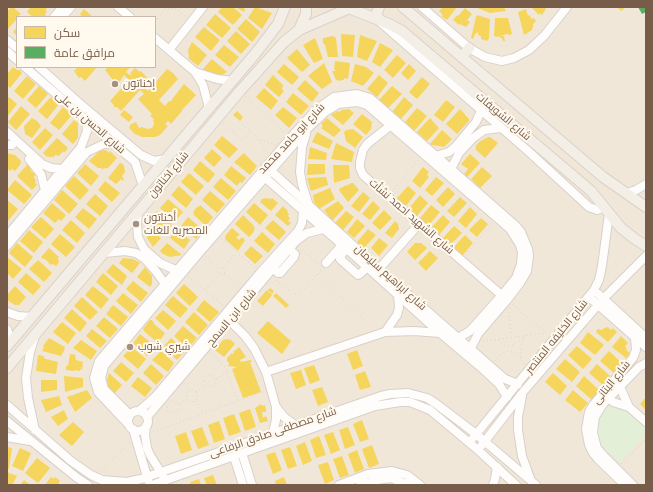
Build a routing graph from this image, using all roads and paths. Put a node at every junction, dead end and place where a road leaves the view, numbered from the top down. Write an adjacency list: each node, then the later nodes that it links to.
1 (118, 7): 13 (street)
2 (175, 7): 11 (path); 16 (path)
3 (203, 7): 16 (street)
4 (286, 7): 17 (main road, شارع اخناتون)
5 (295, 7): 17 (main road)
6 (306, 7): 18 (main road)
7 (379, 7): 14 (main road)
8 (403, 7): 25 (main road, شارع الشويفات)
9 (422, 7): 22 (street)
10 (567, 7): 22 (street)
11 (166, 8): 15 (path)
12 (349, 8): 14 (main road, شارع الشويفات); 18 (main road, شارع اخناتون)
13 (129, 12)
14 (378, 20): 35 (street); 68 (main road, شارع الشويفات)
15 (156, 21)
16 (192, 22): 23 (street)
17 (278, 24): 30 (main road, شارع اخناتون)
18 (299, 30): 31 (main road, شارع اخناتون)
19 (156, 39): 23 (street)
20 (7, 40): 21 (street)
21 (16, 47)
22 (469, 48): 25 (main road)
23 (169, 50): 29 (street)
24 (7, 51): 26 (street)
25 (462, 57): 64 (main road, شارع الشويفات)
26 (16, 59)
27 (26, 68): 33 (street, شارع الحسن بن على)
28 (41, 68): 33 (street, شارع الحسن بن على)
29 (195, 72): 30 (street); 34 (street)
30 (232, 81): 34 (main road, شارع اخناتون)
31 (240, 91): 36 (main road, شارع اخناتون); 44 (path)
32 (357, 98): 39 (street, شارع ابو حامد محمد); 41 (street, شارع ابو حامد محمد); 44 (street, شارع ابو حامد محمد); 52 (street, شارع ابو حامد محمد)
33 (76, 105): 37 (street, شارع الحسن بن على); 51 (street, شارع الحسن بن على)
34 (209, 108): 53 (main road, شارع اخناتون)
35 (481, 111): 40 (street); 52 (street)
36 (217, 118): 42 (path); 69 (main road, شارع اخناتون)
37 (86, 119): 47 (street, شارع الحسن بن على); 49 (street)
38 (242, 124): 42 (path)
39 (391, 124): 50 (street, شارع ابو حامد محمد); 65 (street, شارع الشهيد احمد نشأت)
40 (500, 128): 57 (street); 68 (street)
41 (307, 129): 55 (street, شارع ابو حامد محمد); 67 (street)
42 (250, 131): 45 (path)
43 (7, 132): 56 (street)
44 (290, 138): 48 (street, شارع ابو حامد محمد)
45 (258, 139): 48 (path); 55 (path)
46 (9, 143): 61 (street)
47 (114, 143): 49 (street); 54 (street, شارع الحسن بن على)
48 (282, 147): 55 (street, شارع ابو حامد محمد)
49 (84, 150): 56 (street); 75 (street)
50 (424, 154): 57 (street, شارع ابو حامد محمد); 65 (path)
51 (141, 155): 53 (street, شارع الحسن بن على); 54 (street)
52 (436, 156): 57 (street, شارع ابو حامد محمد)
53 (166, 160): 60 (main road, شارع اخناتون)
54 (135, 162): 60 (street, شارع الحسن بن على)
55 (270, 166): 58 (street, شارع ابو حامد محمد); 67 (street, شارع ابراهيم سليمان)
56 (62, 169): 61 (street)
57 (449, 173): 70 (street, شارع ابو حامد محمد); 101 (street, شارع ابو حامد محمد)
58 (262, 176): 62 (street, شارع ابو حامد محمد); 63 (street, شارع ابراهيم سليمان); 89 (street, شارع ابو حامد محمد)
59 (646, 184): 64 (street)
60 (143, 186): 105 (main road, شارع اخناتون)
61 (45, 190): 74 (street)
62 (255, 190): 63 (street); 73 (street, شارع ابو حامد محمد)
63 (279, 190): 67 (street, شارع ابراهيم سليمان)
64 (627, 192): 66 (main road, شارع الشويفات)
65 (388, 197): 71 (street, شارع الشهيد احمد نشأت)
66 (646, 207)
67 (306, 209): 72 (street, شارع ابراهيم سليمان); 76 (street, شارع ابراهيم سليمان); 90 (street, شارع ابن السمح)
68 (607, 211): 77 (main road, شارع الشويفات); 97 (street, شارع الخليفه المنتصر)
69 (138, 212): 79 (main road, شارع اخناتون); 89 (street)
70 (497, 218): 83 (path); 101 (street, شارع ابو حامد محمد)
71 (419, 224): 83 (street, شارع الشهيد احمد نشأت); 88 (street)
72 (323, 229): 76 (street, شارع ابراهيم سليمان); 106 (street, شارع ابن السمح)
73 (216, 234): 80 (street, شارع ابو حامد محمد); 81 (path)
74 (7, 236)
75 (7, 246)
76 (347, 246): 84 (street); 85 (street, شارع ابراهيم سليمان); 85 (street); 88 (street, شارع ابراهيم سليمان)
77 (646, 246)
78 (302, 250): 93 (path)
79 (105, 252): 95 (street); 110 (main road, شارع اخناتون)
80 (200, 252): 87 (path); 89 (street, شارع ابو حامد محمد)
81 (237, 252): 86 (path); 90 (path)
82 (646, 256): 102 (street, شارع الخليفه المنتصر)
83 (461, 260): 101 (street, شارع الشهيد احمد نشأت)
84 (326, 263)
85 (367, 267): 99 (street, شارع ابراهيم سليمان)
86 (224, 268): 87 (path); 92 (path)
87 (219, 269): 91 (path)
88 (379, 269): 118 (street, شارع ابراهيم سليمان)
89 (179, 272): 95 (street, شارع ابو حامد محمد); 96 (path)
90 (260, 273): 98 (street, شارع ابن السمح)
91 (220, 274): 92 (path); 96 (path)
92 (224, 274): 98 (path)
93 (317, 274): 94 (path); 108 (path)
94 (276, 280)
95 (167, 287): 151 (street, شارع ابو حامد محمد); 158 (street, شارع ابو حامد محمد)
96 (205, 290): 103 (path)
97 (594, 290): 100 (street, شارع الخليفه المنتصر); 102 (street)
98 (244, 292): 103 (street, شارع ابن السمح)
99 (398, 295): 111 (street); 112 (street, شارع ابراهيم سليمان)
100 (589, 298): 102 (street); 119 (street, شارع الخليفه المنتصر)
101 (506, 299): 107 (street, شارع ابو حامد محمد); 113 (path); 116 (path)
102 (601, 302): 115 (street); 139 (street, شارع الخليفه المنتصر)
103 (229, 311): 149 (street, شارع ابن السمح)
104 (7, 312): 105 (street)
105 (32, 317): 120 (main road, شارع اخناتون)
106 (229, 320): 122 (street, شارع ابن السمح); 130 (street)
107 (483, 322): 118 (street, شارع ابو حامد محمد); 123 (street, شارع ابو حامد محمد)
108 (368, 323)
109 (7, 329): 120 (street)
110 (38, 331): 127 (main road, شارع اخناتون); 157 (street)
111 (385, 332): 112 (street); 130 (street)
112 (440, 333): 118 (street, شارع ابراهيم سليمان)
113 (546, 333): 114 (path); 119 (path)
114 (525, 336): 116 (path); 117 (path); 124 (path)
115 (640, 336): 121 (street); 134 (street, شارع البتانى)
116 (511, 338): 117 (path)
117 (497, 339): 123 (path)
118 (454, 340): 123 (street, شارع ابراهيم سليمان)
119 (554, 340): 128 (street, شارع الخليفه المنتصر)
120 (9, 344)
121 (646, 347)
122 (206, 348): 129 (path); 131 (street, شارع ابن السمح)
123 (470, 349): 126 (street, شارع ابراهيم سليمان); 141 (street, شارع ابراهيم سليمان)
124 (521, 359): 126 (path); 128 (path)
125 (646, 363): 134 (street, شارع البتانى)
126 (492, 367): 133 (street, شارع ابراهيم سليمان)
127 (7, 368)
128 (529, 370): 133 (street, شارع الخليفه المنتصر)
129 (227, 371): 132 (path); 144 (path)
130 (266, 372): 136 (street)
131 (181, 378): 137 (path); 152 (street, شارع ابن السمح)
132 (216, 379): 135 (path); 135 (path)
133 (518, 384): 141 (street, شارع الخليفه المنتصر)
134 (617, 384): 140 (street, شارع البتانى); 148 (street)
135 (206, 386): 138 (path)
136 (271, 389): 144 (path); 147 (street)
137 (189, 391): 138 (path); 142 (path)
138 (196, 392): 143 (path)
139 (523, 392): 165 (street, شارع الخليفه المنتصر); 176 (street)
140 (607, 395): 148 (street); 171 (street, شارع البتانى)
141 (507, 397): 160 (street, شارع الخليفه المنتصر)
142 (187, 399): 143 (path); 145 (path)
143 (195, 401): 150 (path)
144 (238, 401): 150 (path)
145 (178, 404): 145 (path)
146 (7, 405): 157 (street, شارع مصطفى صادق الرفاعى)
147 (276, 407): 155 (street); 159 (street)
148 (629, 408): 154 (street)
149 (140, 411): 151 (street); 152 (street)
150 (204, 413): 161 (path)
151 (130, 415): 158 (street)
152 (147, 417): 156 (street)
153 (7, 421): 164 (street)
154 (646, 422)
155 (295, 425): 159 (street, شارع مصطفى صادق الرفاعى); 160 (street, شارع مصطفى صادق الرفاعى)
156 (146, 426): 158 (street); 161 (street)
157 (35, 430): 173 (street, شارع مصطفى صادق الرفاعى)
158 (132, 430): 172 (street); 173 (path)
159 (273, 432): 170 (street, شارع مصطفى صادق الرفاعى)
160 (476, 434): 165 (street, شارع مصطفى صادق الرفاعى); 166 (street, شارع الخليفه المنتصر)
161 (145, 435): 170 (street)
162 (7, 437): 164 (street)
163 (646, 439): 171 (path)
164 (31, 441): 178 (street)
165 (484, 441): 167 (street, شارع الخليفه المنتصر); 176 (street, شارع مصطفى صادق الرفاعى)
166 (469, 443): 167 (street, شارع مصطفى صادق الرفاعى); 168 (street, شارع مصطفى صادق الرفاعى)
167 (478, 450): 169 (street, شارع مصطفى صادق الرفاعى)
168 (238, 455): 174 (street, شارع مصطفى صادق الرفاعى); 180 (street); 181 (street)
169 (497, 468): 185 (street); 186 (street, شارع مصطفى صادق الرفاعى)
170 (161, 471): 172 (street, شارع مصطفى صادق الرفاعى); 174 (street)
171 (615, 471): 175 (street, شارع البتانى); 187 (path)
172 (147, 476): 173 (street, شارع مصطفى صادق الرفاعى); 179 (street)
173 (96, 478)
174 (165, 481): 179 (street, شارع مصطفى صادق الرفاعى)
175 (624, 482): 188 (street, شارع البتانى)
176 (533, 483)
177 (342, 484): 184 (street)
178 (88, 485)
179 (151, 485)
180 (243, 485)
181 (252, 485)
182 (360, 485): 183 (street)
183 (409, 485)
184 (420, 485)
185 (493, 485)
186 (516, 485)
187 (603, 485)
188 (633, 485)

